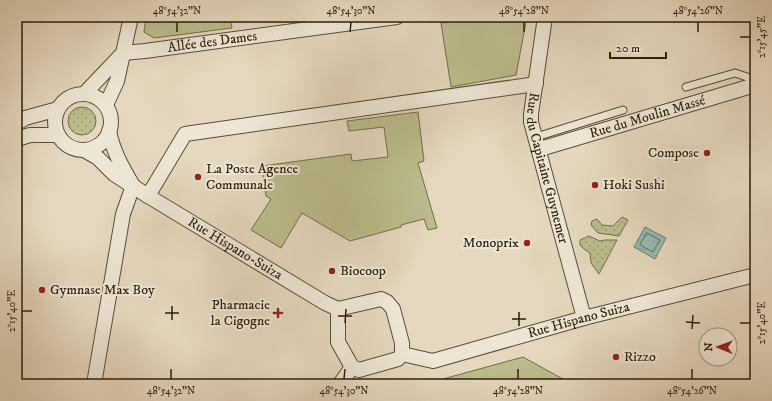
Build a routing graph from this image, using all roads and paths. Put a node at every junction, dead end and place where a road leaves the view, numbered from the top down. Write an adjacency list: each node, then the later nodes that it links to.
1 (131, 17): 4 (street)
2 (397, 17): 4 (street, Allée des Dames)
3 (545, 17): 5 (street, Rue du Capitaine Guynemer)
4 (123, 53): 8 (street); 9 (street)
5 (536, 84): 16 (street, Rue du Capitaine Guynemer); 19 (street)
6 (755, 84): 7 (lane); 16 (street, Rue du Moulin Massé)
7 (686, 88)
8 (84, 94): 9 (street); 10 (street)
9 (106, 105): 13 (street)
10 (58, 109): 12 (street); 14 (street)
11 (623, 110): 16 (lane)
12 (17, 123)
13 (110, 131): 17 (street); 18 (street, Rue Hispano-Suiza)
14 (58, 135): 15 (street); 17 (street)
15 (17, 139)
16 (538, 143): 22 (street, Rue du Capitaine Guynemer)
17 (84, 150): 18 (street, Rue Hispano-Suiza)
18 (133, 186): 19 (street, Rue Hispano-Suiza); 25 (street)
19 (148, 196): 21 (street, Rue Hispano-Suiza)
20 (755, 275): 22 (street, Rue Hispano Suiza)
21 (338, 309): 23 (street); 24 (street)
22 (584, 318): 23 (street, Rue Hispano Suiza)
23 (402, 354): 24 (street)
24 (352, 367): 26 (street)
25 (94, 384)
26 (340, 384)

